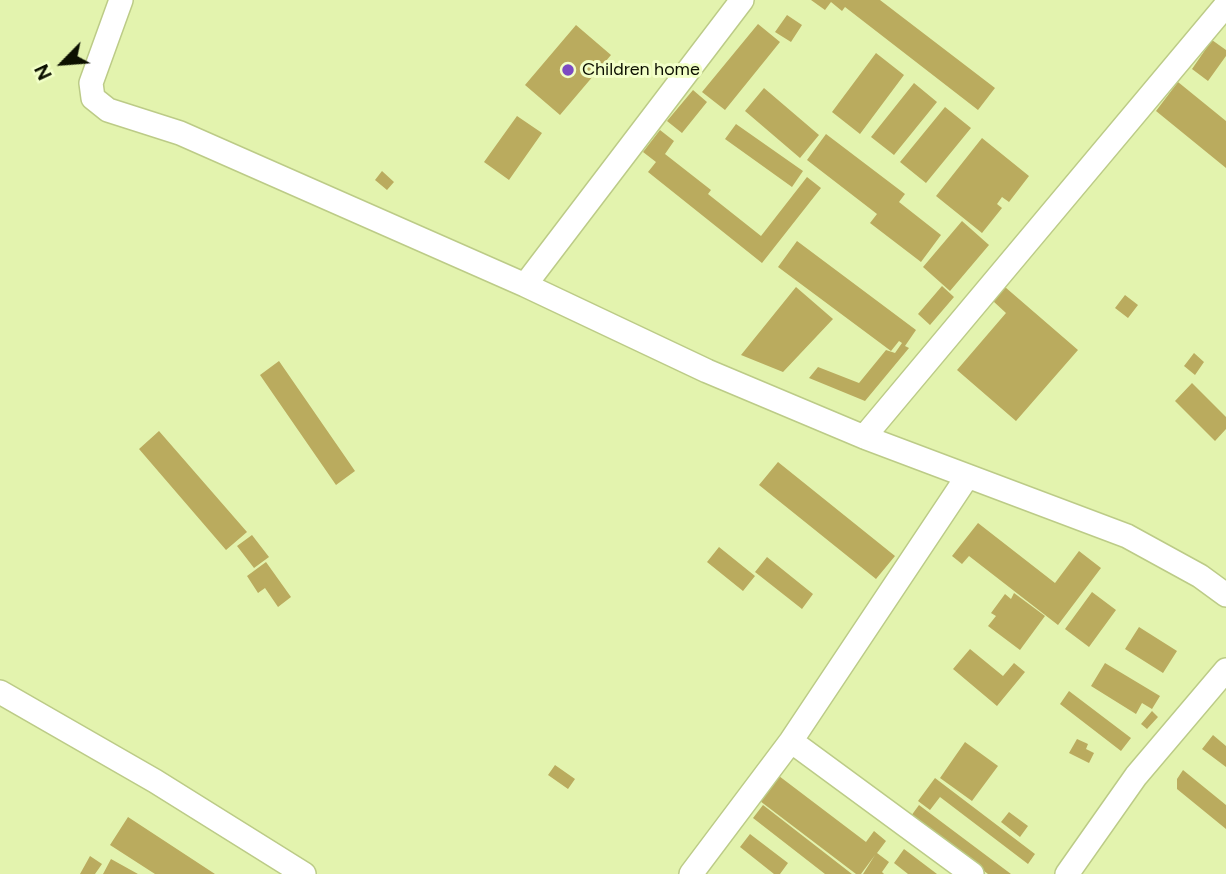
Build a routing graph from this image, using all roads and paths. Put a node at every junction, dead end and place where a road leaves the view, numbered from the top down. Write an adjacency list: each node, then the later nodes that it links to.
1 (121, 0): 4 (street)
2 (742, 0): 4 (street)
3 (1226, 5): 5 (street)
4 (525, 285): 5 (street)
5 (864, 437): 6 (street)
6 (967, 477): 7 (street); 10 (street)
7 (1226, 595)
8 (1226, 670): 15 (street)
9 (0, 692): 11 (street)
10 (791, 741): 13 (street); 14 (street)
11 (271, 865): 12 (street)
12 (304, 874)
13 (691, 874)
14 (972, 874)
15 (1067, 874)

